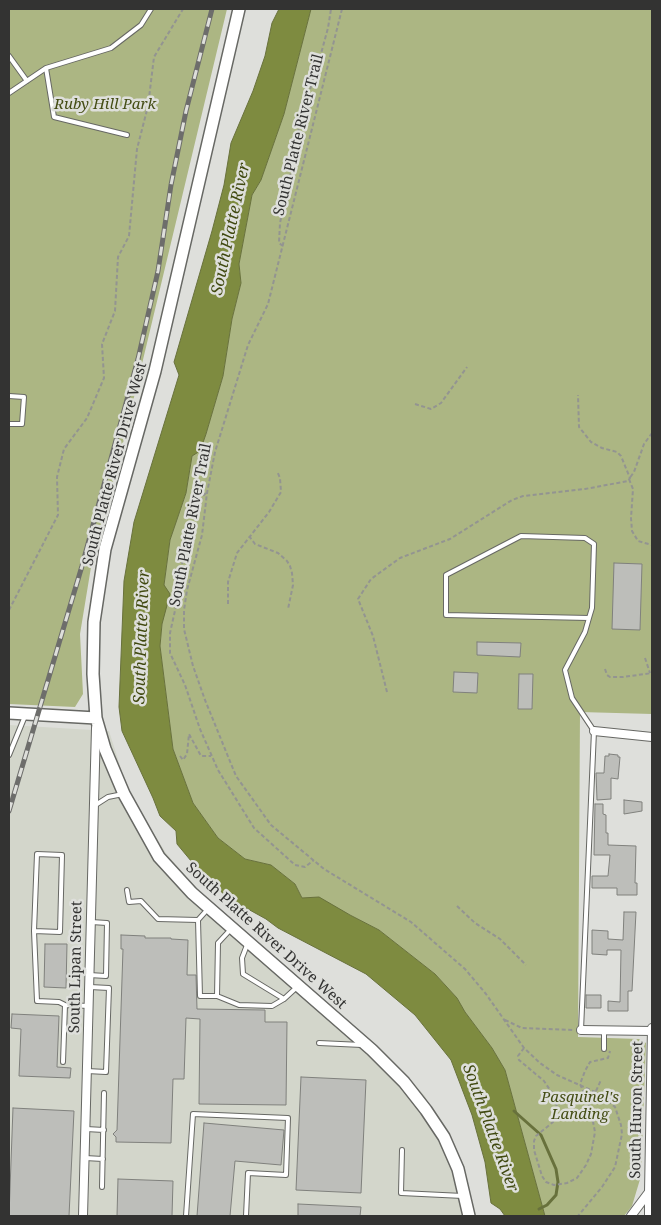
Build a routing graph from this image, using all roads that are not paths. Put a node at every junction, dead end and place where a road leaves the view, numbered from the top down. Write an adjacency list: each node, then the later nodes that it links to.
1 (151, 9): 4 (lane)
2 (239, 9): 13 (street, South Platte River Drive West)
3 (9, 56): 5 (lane)
4 (46, 68): 5 (lane); 7 (lane)
5 (27, 81): 6 (lane)
6 (9, 93)
7 (127, 135)
8 (9, 396): 9 (lane)
9 (9, 424)
10 (589, 618): 10 (lane); 14 (lane)
11 (9, 713): 12 (street)
12 (26, 714): 13 (street); 16 (lane)
13 (96, 718): 17 (street, South Platte River Drive West); 18 (street, South Lipan Street)
14 (594, 731): 15 (street); 33 (lane)
15 (652, 736)
16 (9, 755)
17 (124, 794): 18 (lane); 20 (street, South Platte River Drive West)
18 (94, 806): 22 (street, South Lipan Street)
19 (127, 890): 21 (lane)
20 (209, 908): 21 (lane); 23 (street, South Platte River Drive West)
21 (198, 920): 29 (lane)
22 (91, 922): 26 (street, South Lipan Street); 26 (lane)
23 (232, 928): 25 (street, South Platte River Drive West); 29 (lane)
24 (34, 931): 24 (lane); 31 (lane)
25 (248, 943): 27 (street, South Platte River Drive West); 30 (lane)
26 (89, 975): 28 (street, South Lipan Street)
27 (298, 986): 30 (lane); 37 (street, South Platte River Drive West)
28 (89, 987): 32 (street, South Lipan Street); 40 (lane)
29 (217, 996): 30 (lane)
30 (284, 999)
31 (65, 1006): 32 (lane); 39 (lane)
32 (88, 1006): 40 (street, South Lipan Street)
33 (581, 1030): 35 (street)
34 (652, 1030): 35 (street); 48 (street, South Huron Street)
35 (604, 1031): 38 (lane)
36 (319, 1043): 37 (lane)
37 (366, 1045): 49 (street, South Platte River Drive West)
38 (604, 1049)
39 (63, 1062)
40 (87, 1071): 42 (street, South Lipan Street)
41 (104, 1093): 43 (lane)
42 (85, 1129): 43 (lane); 45 (street, South Lipan Street)
43 (104, 1130): 46 (lane)
44 (402, 1150): 49 (lane)
45 (84, 1158): 46 (lane); 50 (street, South Lipan Street)
46 (103, 1159): 47 (lane)
47 (102, 1186)
48 (650, 1193): 54 (street, South Huron Street); 55 (street, South Huron Street)
49 (466, 1196): 53 (street, South Platte River Drive West)
50 (83, 1216)
51 (186, 1216): 52 (lane)
52 (246, 1216)
53 (469, 1216)
54 (631, 1216)
55 (649, 1216)

